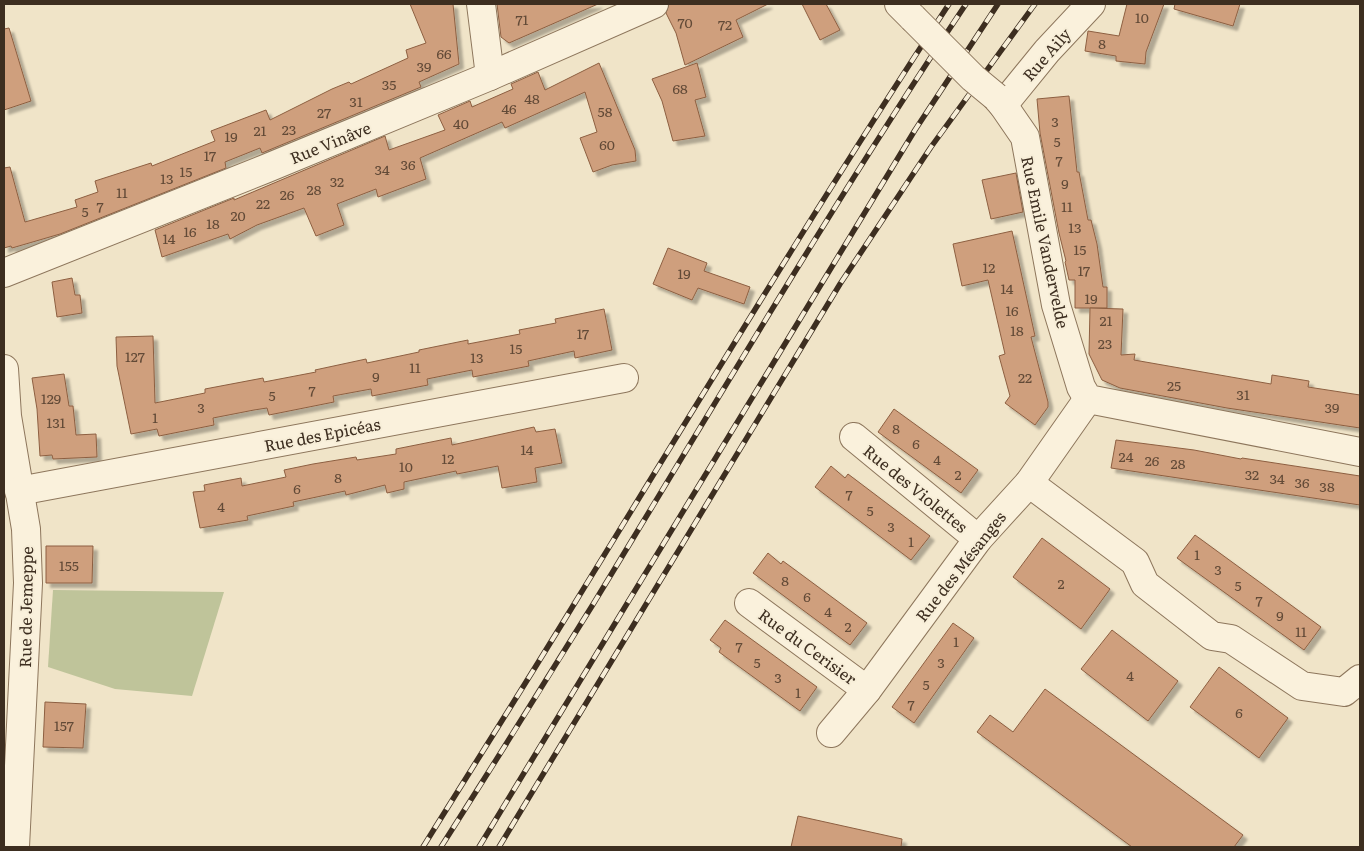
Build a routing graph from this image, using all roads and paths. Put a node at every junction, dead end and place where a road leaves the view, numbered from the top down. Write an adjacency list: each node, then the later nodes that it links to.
1 (481, 4): 5 (street)
2 (654, 4): 5 (street, Rue Vinâve)
3 (1091, 4): 6 (street, Rue Aily)
4 (906, 11): 6 (street, Rue Emile Vandervelde, bridge)
5 (490, 76): 7 (street, Rue Vinâve)
6 (999, 101): 10 (street, Rue Emile Vandervelde)
7 (4, 273)
8 (4, 369): 11 (street, Rue de Jemeppe)
9 (624, 378): 15 (street, Rue des Epicéas)
10 (1088, 399): 13 (street); 14 (street, Rue des Mésanges)
11 (6, 416): 15 (street, Rue de Jemeppe)
12 (854, 437): 16 (street, Rue des Violettes)
13 (1360, 452)
14 (1029, 483): 16 (street, Rue des Mésanges); 18 (street)
15 (19, 491): 21 (street, Rue de Jemeppe)
16 (978, 539): 19 (street, Rue des Mésanges)
17 (749, 603): 19 (street, Rue du Cerisier)
18 (1360, 679)
19 (867, 690): 20 (street, Rue des Mésanges)
20 (831, 733)
21 (15, 847)

